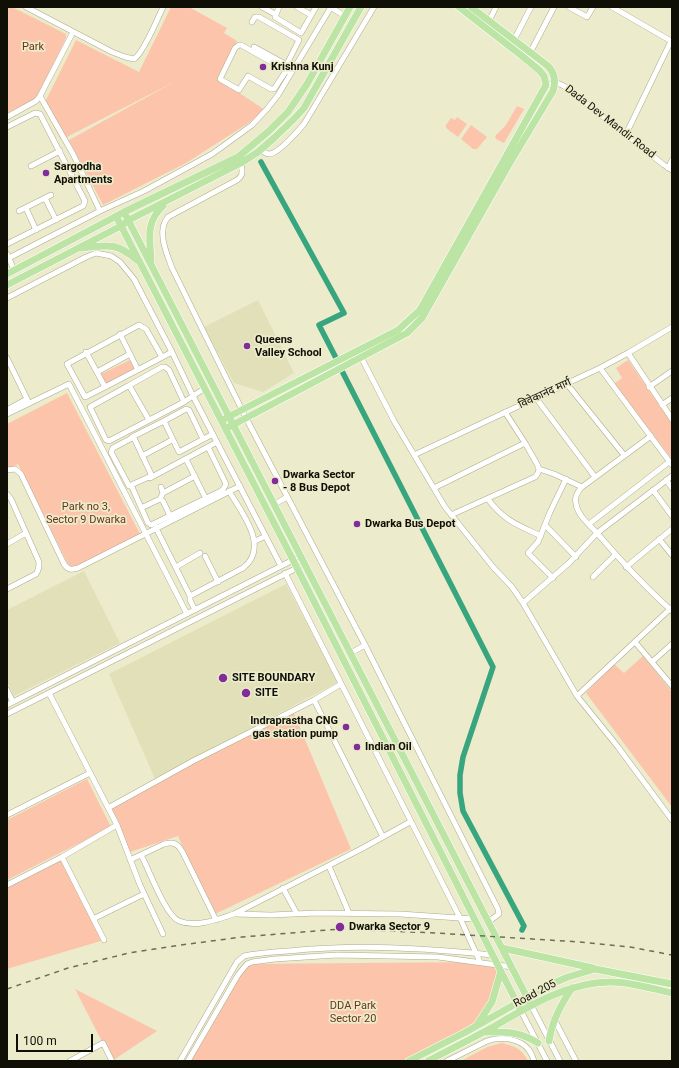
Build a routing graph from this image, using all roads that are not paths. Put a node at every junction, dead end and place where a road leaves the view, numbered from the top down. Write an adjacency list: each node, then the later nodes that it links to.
1 (26, 7): 24 (street)
2 (164, 7): 24 (street)
3 (262, 7): 19 (street)
4 (279, 7): 19 (street)
5 (297, 7): 20 (street)
6 (316, 7): 20 (street)
7 (331, 7): 21 (street); 29 (street)
8 (350, 7): 21 (main road)
9 (360, 7): 37 (main road)
10 (374, 7): 37 (street)
11 (459, 7): 32 (main road)
12 (471, 7): 22 (main road)
13 (496, 7): 22 (street)
14 (531, 7): 25 (street)
15 (554, 7): 27 (street)
16 (569, 7): 17 (street)
17 (593, 7)
18 (612, 7): 36 (street)
19 (275, 14): 20 (street)
20 (311, 15)
21 (345, 16): 49 (main road)
22 (488, 21): 25 (main road)
23 (252, 22): 28 (street)
24 (72, 32): 33 (street)
25 (514, 40): 27 (main road)
26 (254, 47): 28 (street)
27 (530, 52): 31 (main road)
28 (287, 63): 29 (street)
29 (294, 68): 30 (street)
30 (289, 72): 30 (street); 48 (street)
31 (555, 83): 32 (street, Dada Dev Mandir Road); 36 (street, Dada Dev Mandir Road); 72 (main road)
32 (546, 85): 66 (main road)
33 (40, 96): 34 (street); 48 (street)
34 (7, 117)
35 (7, 127): 38 (street)
36 (626, 134): 42 (street, Dada Dev Mandir Road)
37 (260, 150): 40 (main road)
38 (60, 151): 41 (street); 51 (street)
39 (672, 160): 42 (street)
40 (241, 163): 45 (main road); 89 (street)
41 (31, 166)
42 (670, 169)
43 (52, 195): 44 (street)
44 (45, 198): 46 (street); 51 (street)
45 (167, 201): 52 (main road); 59 (main road)
46 (26, 208): 47 (street); 54 (street)
47 (19, 211)
48 (100, 211): 57 (street)
49 (124, 212): 50 (main road); 52 (main road)
50 (116, 216): 53 (main road); 60 (main road)
51 (56, 220): 54 (street)
52 (129, 220): 53 (main road); 59 (main road)
53 (121, 226): 56 (main road); 58 (main road)
54 (36, 230): 55 (street)
55 (7, 244)
56 (76, 249): 58 (main road); 62 (main road)
57 (8, 257): 60 (street)
58 (140, 263): 82 (main road)
59 (151, 264): 93 (main road)
60 (14, 270): 61 (main road)
61 (7, 274)
62 (7, 285)
63 (7, 298): 68 (street)
64 (672, 327): 70 (street, विवेकानंद मार्ग)
65 (120, 334): 67 (street); 69 (street); 71 (street)
66 (358, 350): 72 (street); 89 (main road)
67 (86, 352): 77 (street); 81 (street)
68 (172, 352): 71 (street); 83 (street)
69 (130, 354): 75 (street); 77 (street)
70 (628, 354): 74 (street, विवेकानंद मार्ग); 80 (street)
71 (162, 357): 75 (street)
72 (361, 357): 94 (main road); 111 (street)
73 (7, 358): 86 (street)
74 (600, 368): 78 (street, विवेकानंद मार्ग); 102 (street)
75 (138, 370): 81 (street)
76 (672, 371): 80 (street)
77 (97, 372): 81 (street)
78 (567, 384): 84 (street, विवेकानंद मार्ग); 112 (street)
79 (128, 386): 87 (street); 96 (street); 105 (street)
80 (649, 386): 88 (street)
81 (105, 387)
82 (205, 388): 83 (street); 97 (main road)
83 (193, 396): 87 (street); 101 (street)
84 (536, 398): 91 (street, विवेकानंद मार्ग); 120 (street)
85 (672, 398): 88 (street)
86 (28, 401): 90 (street); 92 (street); 108 (street)
87 (184, 402): 96 (street)
88 (662, 405): 95 (street)
89 (242, 409): 93 (main road); 94 (street)
90 (7, 410)
91 (505, 412): 109 (street); 111 (street, विवेकानंद मार्ग)
92 (7, 414)
93 (230, 416): 97 (main road); 99 (main road)
94 (246, 418): 99 (main road); 134 (street)
95 (672, 419)
96 (148, 420): 105 (street)
97 (221, 420): 100 (main road)
98 (164, 421): 103 (street); 104 (street); 106 (street)
99 (233, 424): 100 (main road); 138 (main road)
100 (226, 429): 159 (main road)
101 (213, 434): 104 (street); 107 (street)
102 (651, 436): 112 (street); 115 (street)
103 (132, 437): 113 (street); 113 (street)
104 (203, 439): 106 (street)
105 (106, 440): 108 (street)
106 (172, 440): 113 (street)
107 (217, 442): 110 (street); 123 (street)
108 (100, 443): 130 (street)
109 (525, 443): 116 (street); 127 (street)
110 (208, 447): 114 (street); 135 (street)
111 (414, 455): 127 (street)
112 (624, 455): 120 (street)
113 (142, 456)
114 (186, 459): 118 (street); 124 (street)
115 (671, 463): 143 (street)
116 (539, 469): 121 (street); 137 (street)
117 (7, 470): 148 (street)
118 (195, 476): 132 (street); 135 (street)
119 (672, 476): 122 (street)
120 (595, 477): 126 (street)
121 (566, 479): 126 (street); 144 (street)
122 (666, 480): 128 (street); 129 (street)
123 (240, 486): 131 (street); 150 (street)
124 (132, 487): 130 (street); 139 (street)
125 (161, 487): 132 (street)
126 (582, 487): 143 (street)
127 (434, 488): 140 (street)
128 (672, 488)
129 (653, 490): 142 (street); 149 (street)
130 (124, 491): 148 (street)
131 (229, 491): 145 (street); 153 (street)
132 (163, 493): 136 (street)
133 (7, 494): 147 (street)
134 (287, 497): 138 (street); 177 (street)
135 (206, 498): 141 (street)
136 (160, 499): 139 (street); 141 (street)
137 (488, 499): 140 (street); 151 (street)
138 (275, 504): 157 (main road)
139 (141, 508): 141 (street)
140 (451, 515): 171 (street)
141 (170, 516)
142 (672, 516)
143 (589, 524): 149 (street)
144 (545, 525): 151 (street); 158 (street)
145 (156, 528): 148 (street); 161 (street)
146 (672, 529): 152 (street)
147 (26, 533): 154 (street); 169 (street)
148 (145, 533): 174 (street)
149 (597, 533): 156 (street); 158 (street)
150 (266, 536): 153 (street); 162 (street)
151 (541, 536): 167 (street)
152 (659, 539): 155 (street); 163 (street)
153 (255, 541): 168 (street)
154 (7, 544)
155 (672, 554)
156 (615, 555): 163 (street); 166 (street)
157 (302, 556): 159 (street); 160 (main road)
158 (576, 557): 167 (street)
159 (293, 560): 162 (street); 164 (main road)
160 (305, 564): 164 (street); 178 (main road)
161 (175, 565): 168 (street); 170 (street)
162 (281, 566): 172 (street)
163 (626, 567): 173 (street)
164 (297, 568): 165 (street); 189 (main road)
165 (285, 573): 180 (street); 183 (street)
166 (593, 577)
167 (553, 578): 171 (street)
168 (218, 582): 170 (street)
169 (7, 589)
170 (190, 596): 172 (street)
171 (523, 603): 184 (street)
172 (195, 610): 174 (street)
173 (671, 610): 175 (street)
174 (186, 614): 186 (street)
175 (635, 642): 179 (street); 184 (street)
176 (672, 644): 179 (street)
177 (365, 645): 178 (street); 212 (street)
178 (351, 653): 212 (main road)
179 (652, 662): 181 (street)
180 (341, 684): 185 (street); 190 (street)
181 (672, 686)
182 (7, 691): 186 (street)
183 (49, 693): 188 (street); 191 (street)
184 (577, 696): 194 (street)
185 (314, 700): 192 (street); 197 (street)
186 (13, 702): 187 (street)
187 (7, 705)
188 (7, 714)
189 (386, 744): 190 (street); 210 (main road)
190 (375, 750): 195 (street)
191 (90, 772): 192 (street); 193 (street)
192 (108, 808): 196 (street)
193 (7, 815)
194 (672, 820)
195 (410, 822): 197 (street); 208 (street)
196 (117, 825): 199 (street); 200 (street)
197 (383, 837): 201 (street)
198 (141, 855): 200 (street); 211 (street); 211 (street)
199 (62, 857): 202 (street); 209 (street)
200 (130, 860): 204 (street)
201 (329, 866): 203 (street); 207 (street)
202 (7, 885)
203 (283, 888): 205 (street); 206 (street)
204 (144, 894): 209 (street); 213 (street)
205 (234, 914): 206 (street); 211 (street)
206 (297, 914): 207 (street)
207 (350, 914): 208 (street)
208 (460, 918): 210 (street); 216 (street)
209 (93, 919): 214 (street)
210 (474, 919): 217 (main road)
211 (216, 920)
212 (488, 922): 215 (main road)
213 (163, 934)
214 (104, 940)
215 (502, 948): 219 (main road); 221 (main road)
216 (477, 954): 217 (street); 218 (street); 236 (street)
217 (492, 955): 220 (main road)
218 (480, 962): 220 (street); 237 (street)
219 (512, 967): 220 (street); 225 (main road)
220 (499, 968): 226 (main road); 230 (main road)
221 (595, 969): 222 (main road, Road 205); 225 (main road, Road 205)
222 (672, 984)
223 (572, 988): 224 (main road, Road 205); 227 (main road, Road 205); 229 (main road)
224 (672, 993)
225 (527, 998): 226 (main road, Road 205); 227 (main road)
226 (517, 1003): 228 (main road); 230 (main road, Road 205)
227 (531, 1005): 228 (main road, Road 205); 232 (street)
228 (521, 1011): 231 (main road, Road 205); 233 (street)
229 (554, 1019): 232 (main road); 244 (street)
230 (476, 1027): 238 (main road, Road 205)
231 (484, 1032): 233 (main road); 239 (main road, Road 205)
232 (549, 1041): 243 (street)
233 (538, 1043): 242 (street)
234 (72, 1061): 235 (street)
235 (112, 1061)
236 (180, 1061)
237 (188, 1061)
238 (409, 1061)
239 (428, 1061)
240 (446, 1061): 241 (street)
241 (534, 1061)
242 (547, 1061)
243 (560, 1061)
244 (576, 1061)

